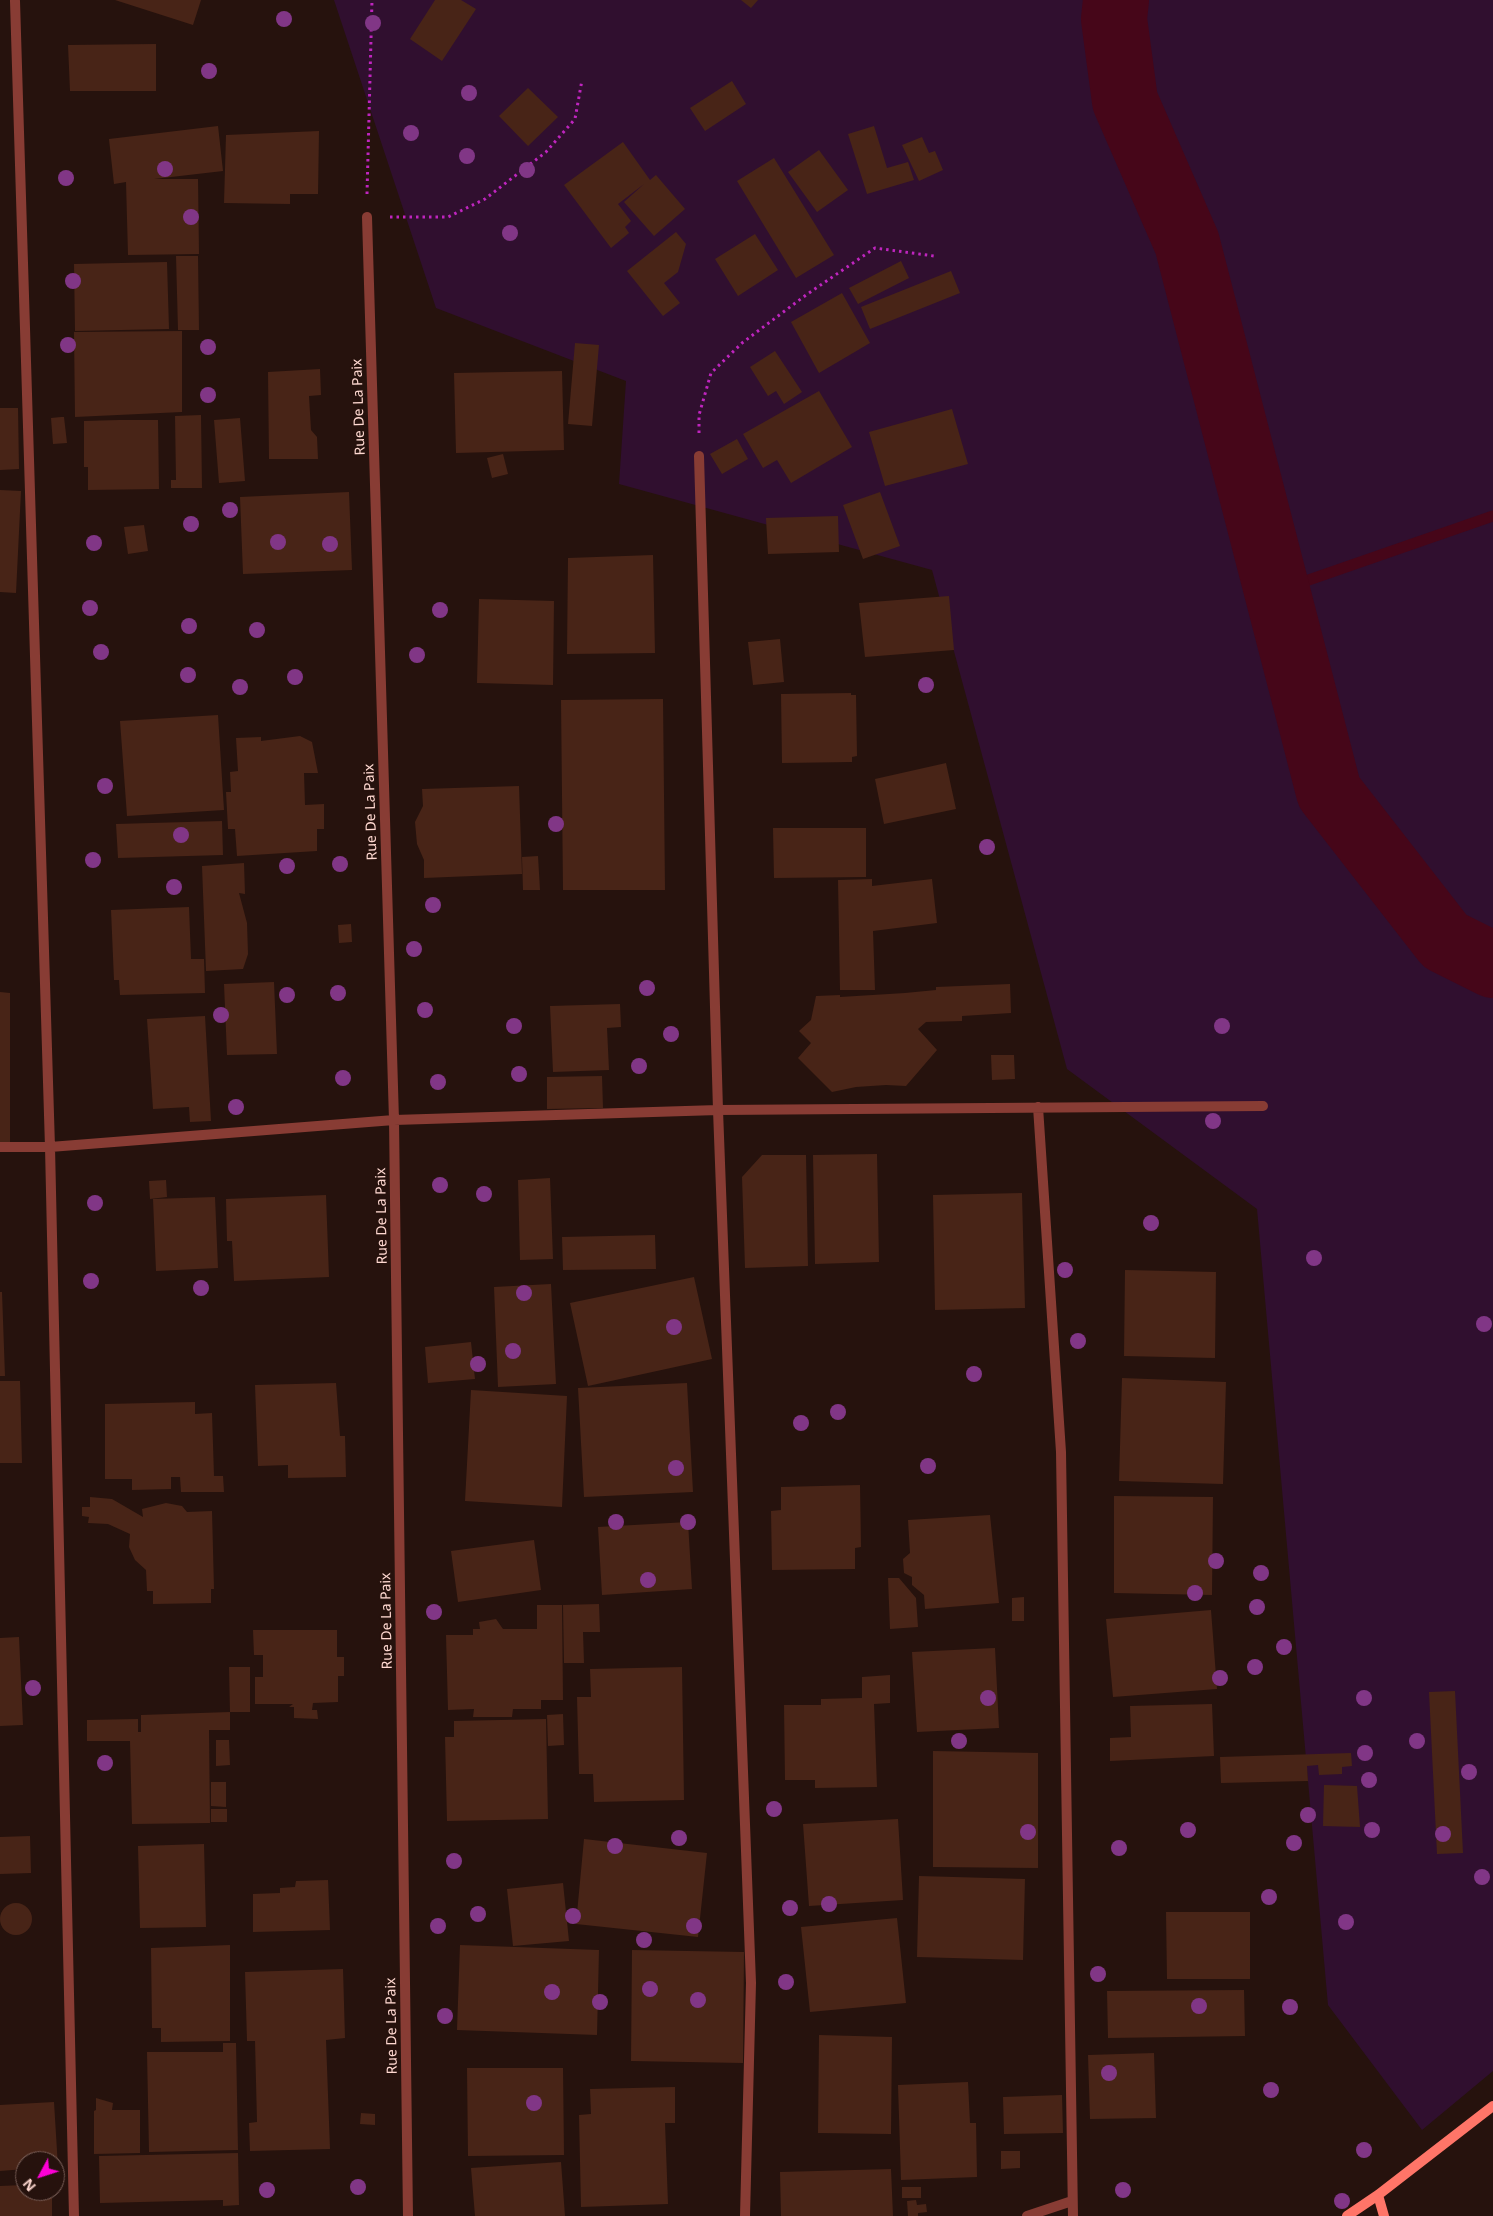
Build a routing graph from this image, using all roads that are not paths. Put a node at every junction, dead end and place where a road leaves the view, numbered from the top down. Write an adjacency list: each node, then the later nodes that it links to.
1 (15, 1): 8 (street)
2 (367, 217): 7 (street, Rue De La Paix)
3 (698, 456): 6 (street)
4 (1263, 1106): 5 (street)
5 (1038, 1107): 6 (street); 12 (street)
6 (718, 1110): 7 (street); 15 (street)
7 (394, 1120): 8 (street); 14 (street, Rue De La Paix)
8 (50, 1146): 9 (street); 13 (street)
9 (0, 1147)
10 (1493, 2106): 11 (main road)
11 (1378, 2194): 18 (main road); 19 (main road)
12 (1072, 2201): 16 (street); 17 (street)
13 (74, 2216)
14 (408, 2216)
15 (746, 2216)
16 (1027, 2216)
17 (1073, 2216)
18 (1347, 2216)
19 (1384, 2216)

